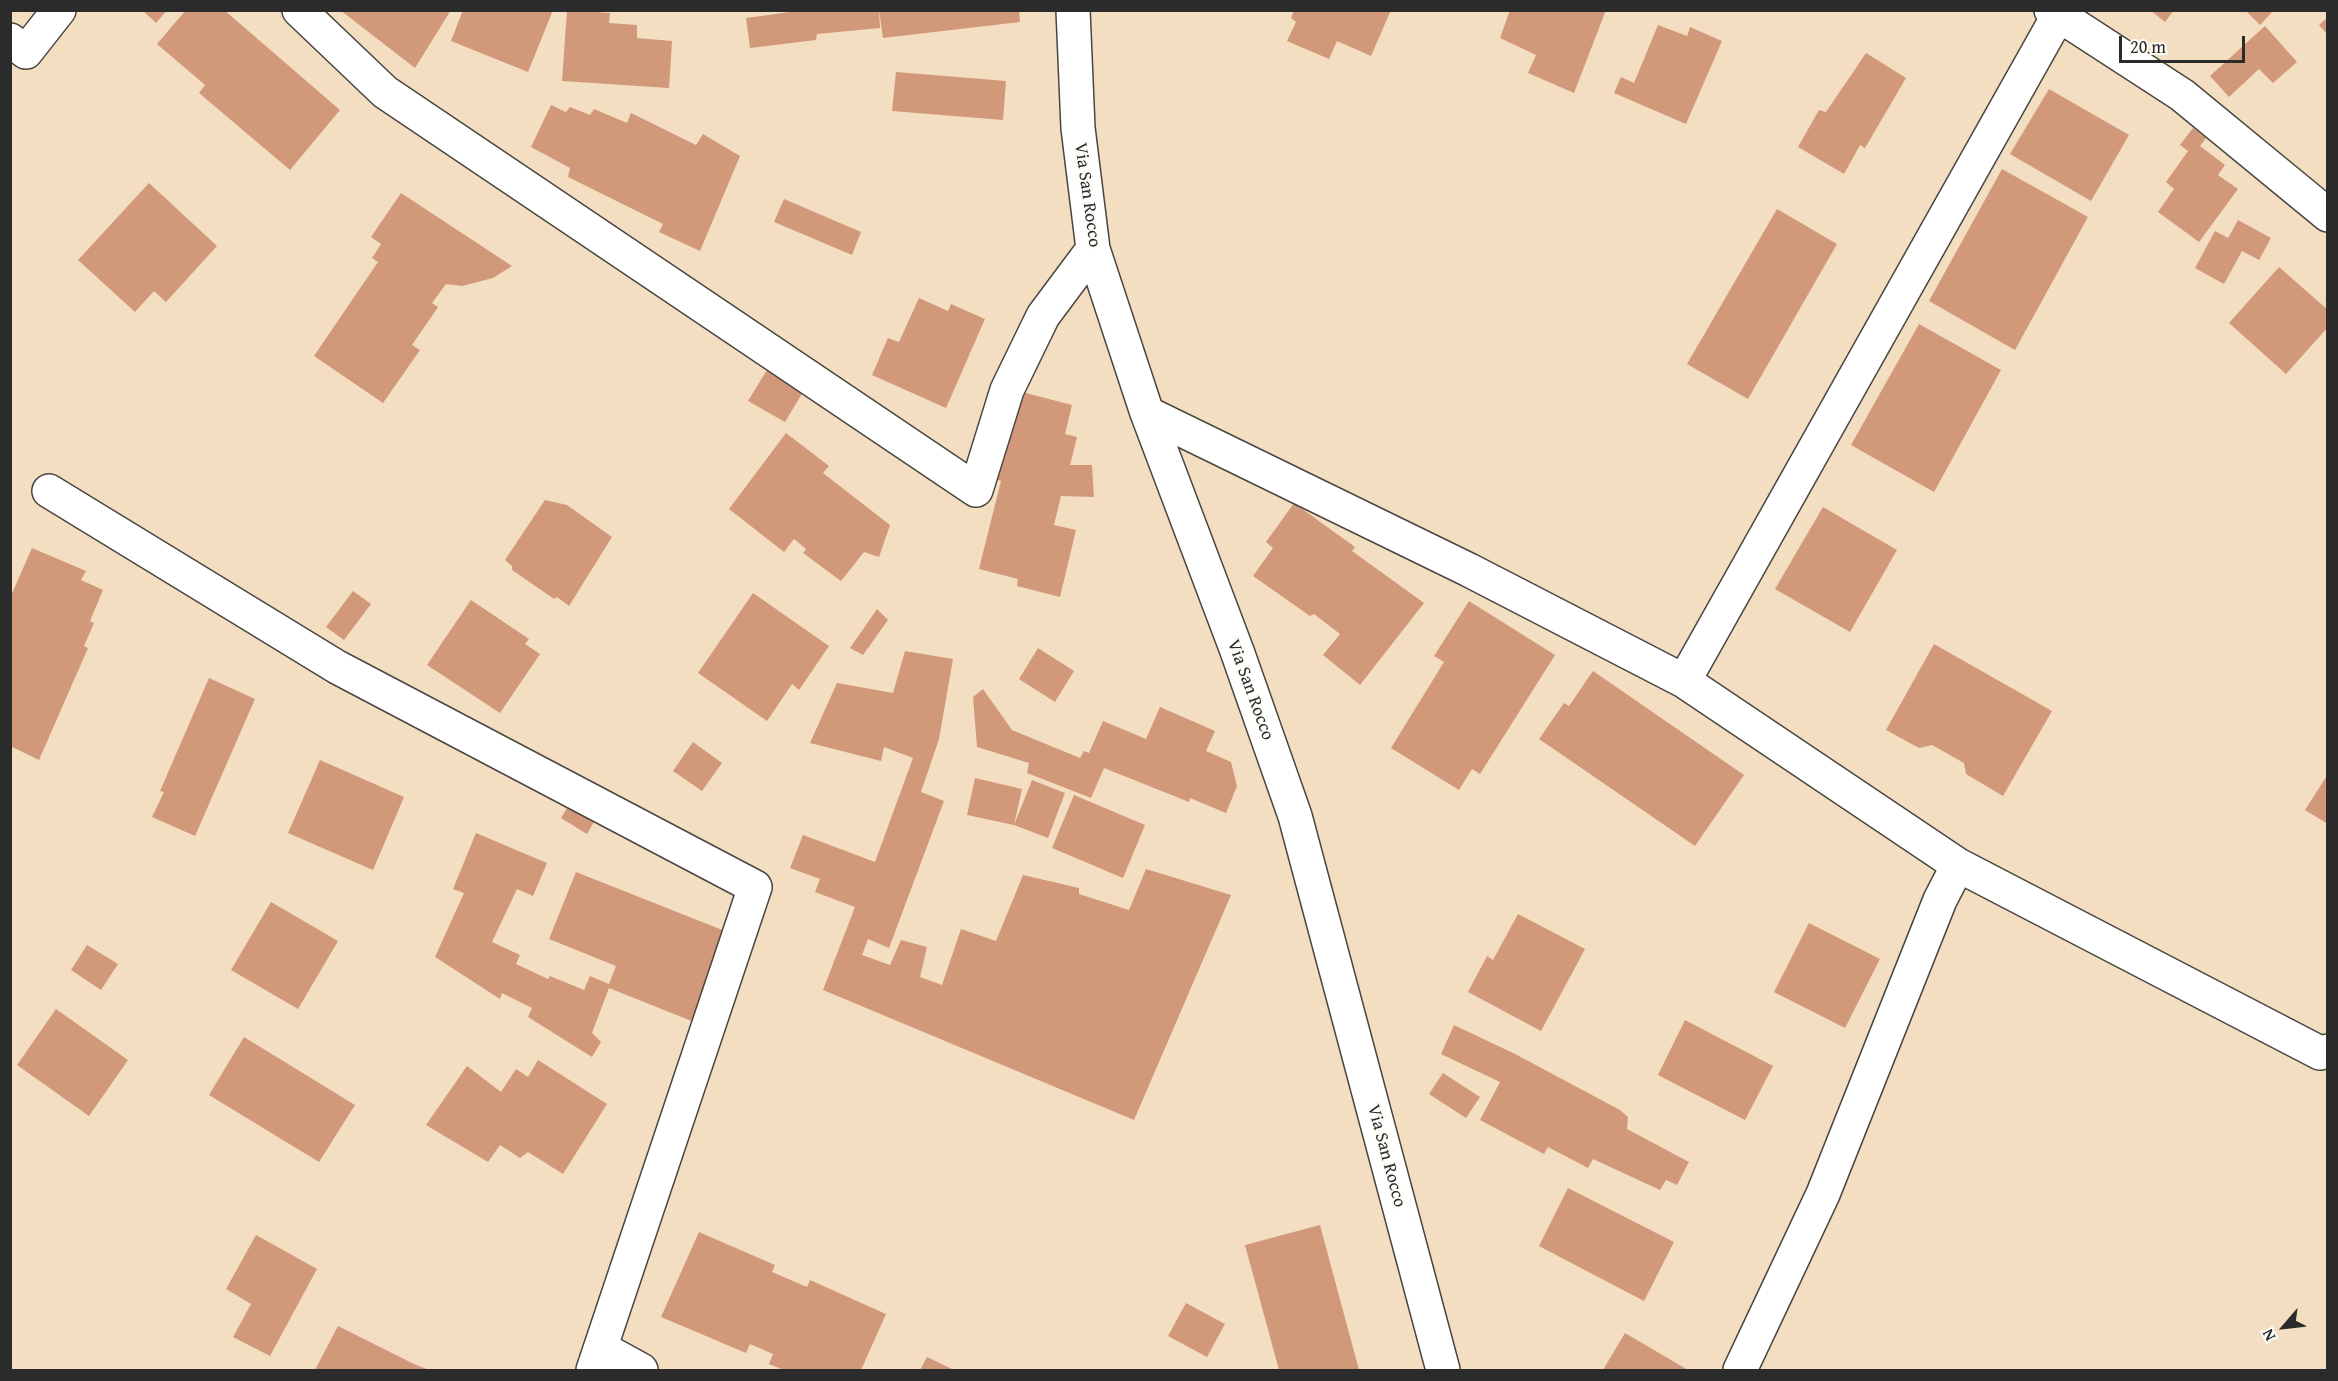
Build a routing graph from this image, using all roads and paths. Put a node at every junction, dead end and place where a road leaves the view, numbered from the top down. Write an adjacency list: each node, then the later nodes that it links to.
1 (59, 10): 5 (street)
2 (299, 10): 7 (street)
3 (1073, 10): 7 (street, Via San Rocco)
4 (2055, 13): 6 (street); 10 (street)
5 (10, 40)
6 (2328, 215)
7 (1093, 249): 8 (street, Via San Rocco)
8 (1147, 413): 10 (street); 15 (street, Via San Rocco)
9 (49, 491): 13 (street)
10 (1684, 681): 11 (street)
11 (1958, 865): 12 (street); 16 (street)
12 (2328, 1051)
13 (597, 1359): 14 (street)
14 (641, 1371)
15 (1443, 1371)
16 (1740, 1371)

